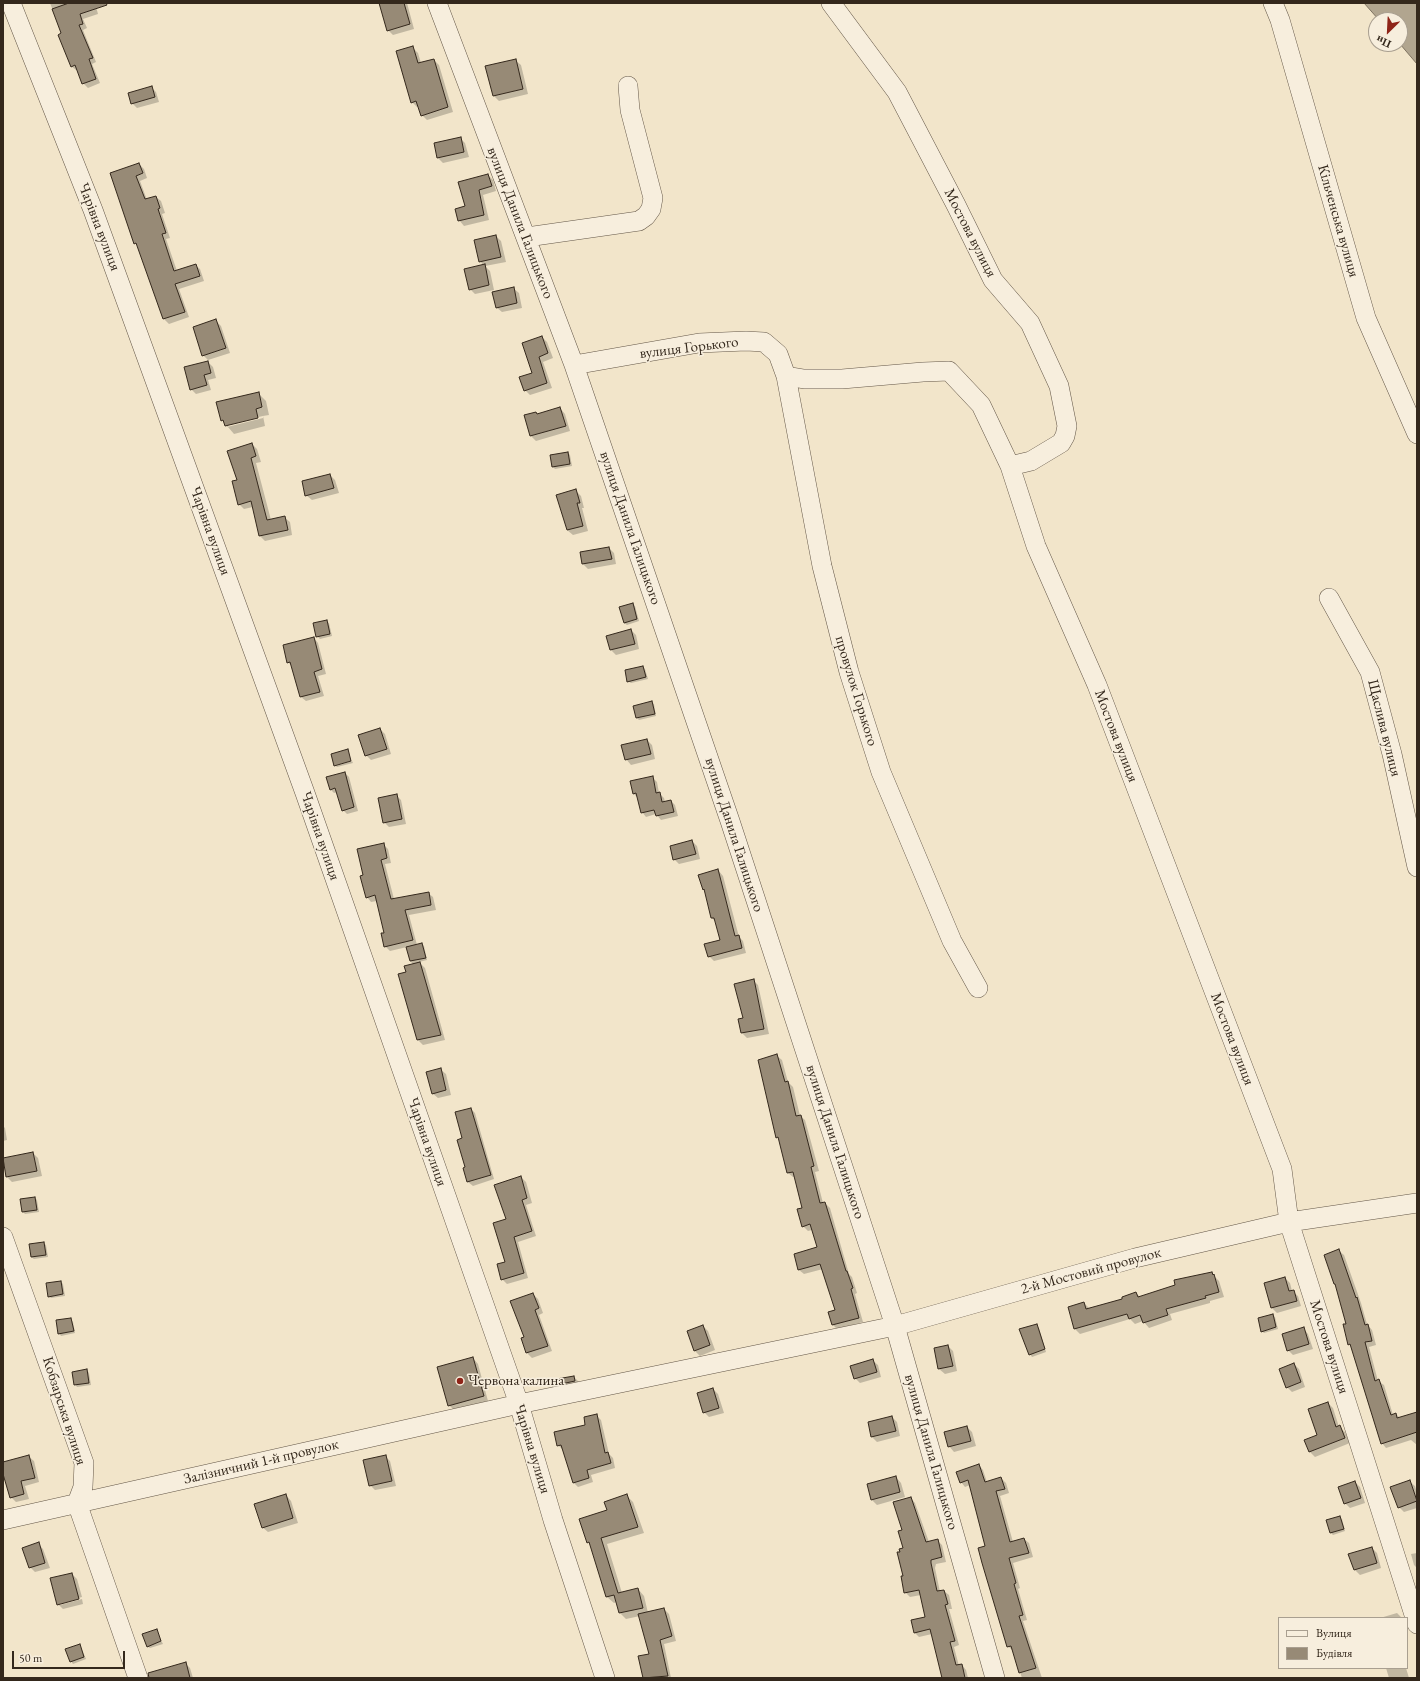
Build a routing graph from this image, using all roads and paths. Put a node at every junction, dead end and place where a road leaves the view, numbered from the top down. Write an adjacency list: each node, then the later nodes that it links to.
1 (11, 3): 18 (street, Чарівна вулиця)
2 (437, 3): 6 (street, вулиця Данила Галицького)
3 (831, 3): 10 (street, Мостова вулиця)
4 (1273, 3): 9 (street, Кільченська вулиця)
5 (628, 86): 6 (street)
6 (527, 237): 7 (street, вулиця Данила Галицького)
7 (574, 365): 8 (street, вулиця Горького); 17 (street, вулиця Данила Галицького)
8 (786, 376): 10 (street, Мостова вулиця); 13 (street, провулок Горького)
9 (1417, 434)
10 (1010, 466): 15 (street, Мостова вулиця)
11 (1329, 598): 12 (street, Щаслива вулиця)
12 (1417, 867)
13 (978, 988)
14 (1417, 1203): 15 (street, 2-й Мостовий провулок)
15 (1289, 1222): 17 (street, 2-й Мостовий провулок); 21 (street, Мостова вулиця)
16 (3, 1237): 19 (street, Кобзарська вулиця)
17 (895, 1326): 18 (street, 2-й Мостовий провулок); 24 (street, вулиця Данила Галицького)
18 (519, 1404): 19 (street, Залізничний 1-й провулок); 23 (street, Чарівна вулиця)
19 (77, 1503): 20 (street, Залізничний 1-й провулок); 22 (street)
20 (3, 1520)
21 (1417, 1624)
22 (138, 1678)
23 (605, 1678)
24 (996, 1678)

